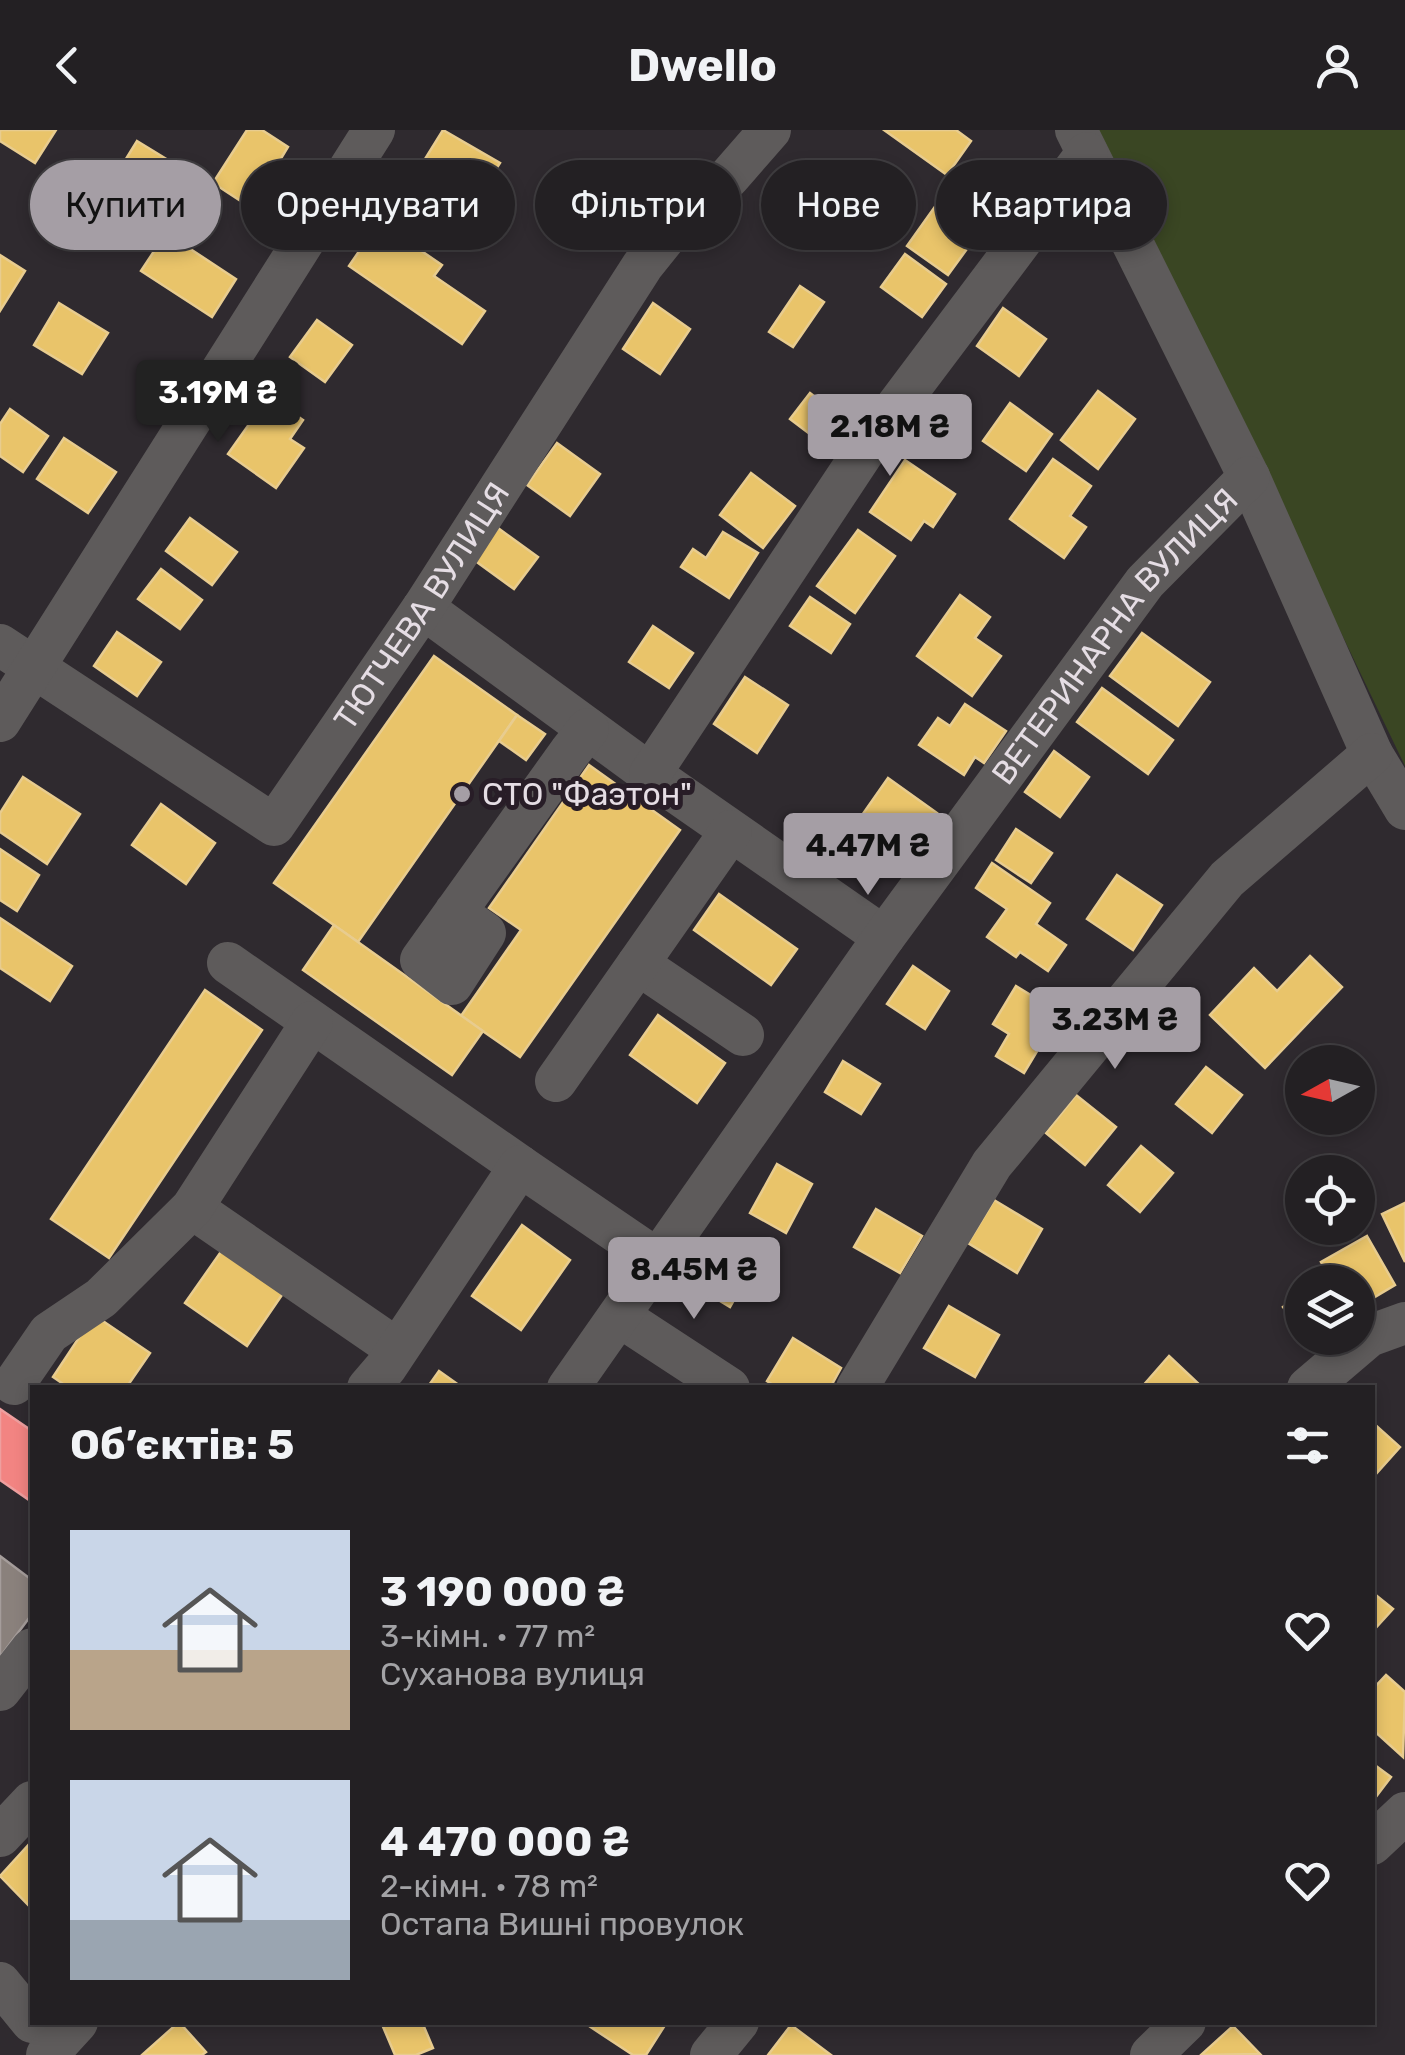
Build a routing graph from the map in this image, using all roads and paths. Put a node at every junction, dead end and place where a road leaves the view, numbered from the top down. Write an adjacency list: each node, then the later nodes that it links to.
1 (374, 130): 6 (street)
2 (770, 130): 5 (street, ТЮТЧЕВА ВУЛИЦЯ)
3 (1082, 141): 4 (street); 10 (street)
4 (1249, 478): 9 (street); 14 (street, ВЕТЕРИНАРНА ВУЛИЦЯ)
5 (424, 608): 6 (street, ТЮТЧЕВА ВУЛИЦЯ); 8 (street)
6 (17, 657): 7 (street)
7 (0, 721)
8 (588, 729): 10 (street); 13 (street)
9 (1372, 754): 11 (street); 30 (street)
10 (650, 774): 12 (street)
11 (1405, 808)
12 (731, 831): 14 (street); 16 (street)
13 (456, 912)
14 (884, 938): 22 (street, ВЕТЕРИНАРНА ВУЛИЦЯ)
15 (228, 963): 17 (street)
16 (638, 964): 18 (street); 19 (street)
17 (312, 1022): 20 (street); 21 (street)
18 (744, 1036)
19 (556, 1081)
20 (520, 1166): 22 (street); 25 (street)
21 (192, 1208): 25 (street); 26 (street)
22 (658, 1260): 23 (street, ВЕТЕРИНАРНА ВУЛИЦЯ)
23 (619, 1316): 28 (street, ВЕТЕРИНАРНА ВУЛИЦЯ); 29 (street)
24 (1405, 1322): 31 (street)
25 (397, 1349): 27 (street)
26 (14, 1384)
27 (370, 1385)
28 (570, 1385)
29 (724, 1385)
30 (859, 1385)
31 (1312, 1385)
32 (30, 1652): 33 (street)
33 (0, 1690)
34 (30, 1804): 36 (street)
35 (1405, 1813): 37 (street)
36 (0, 1836)
37 (1375, 1841)
38 (0, 1982): 39 (street)
39 (30, 2014)
40 (736, 2025): 42 (street)
41 (1182, 2025): 43 (street)
42 (711, 2055)
43 (1151, 2055)

